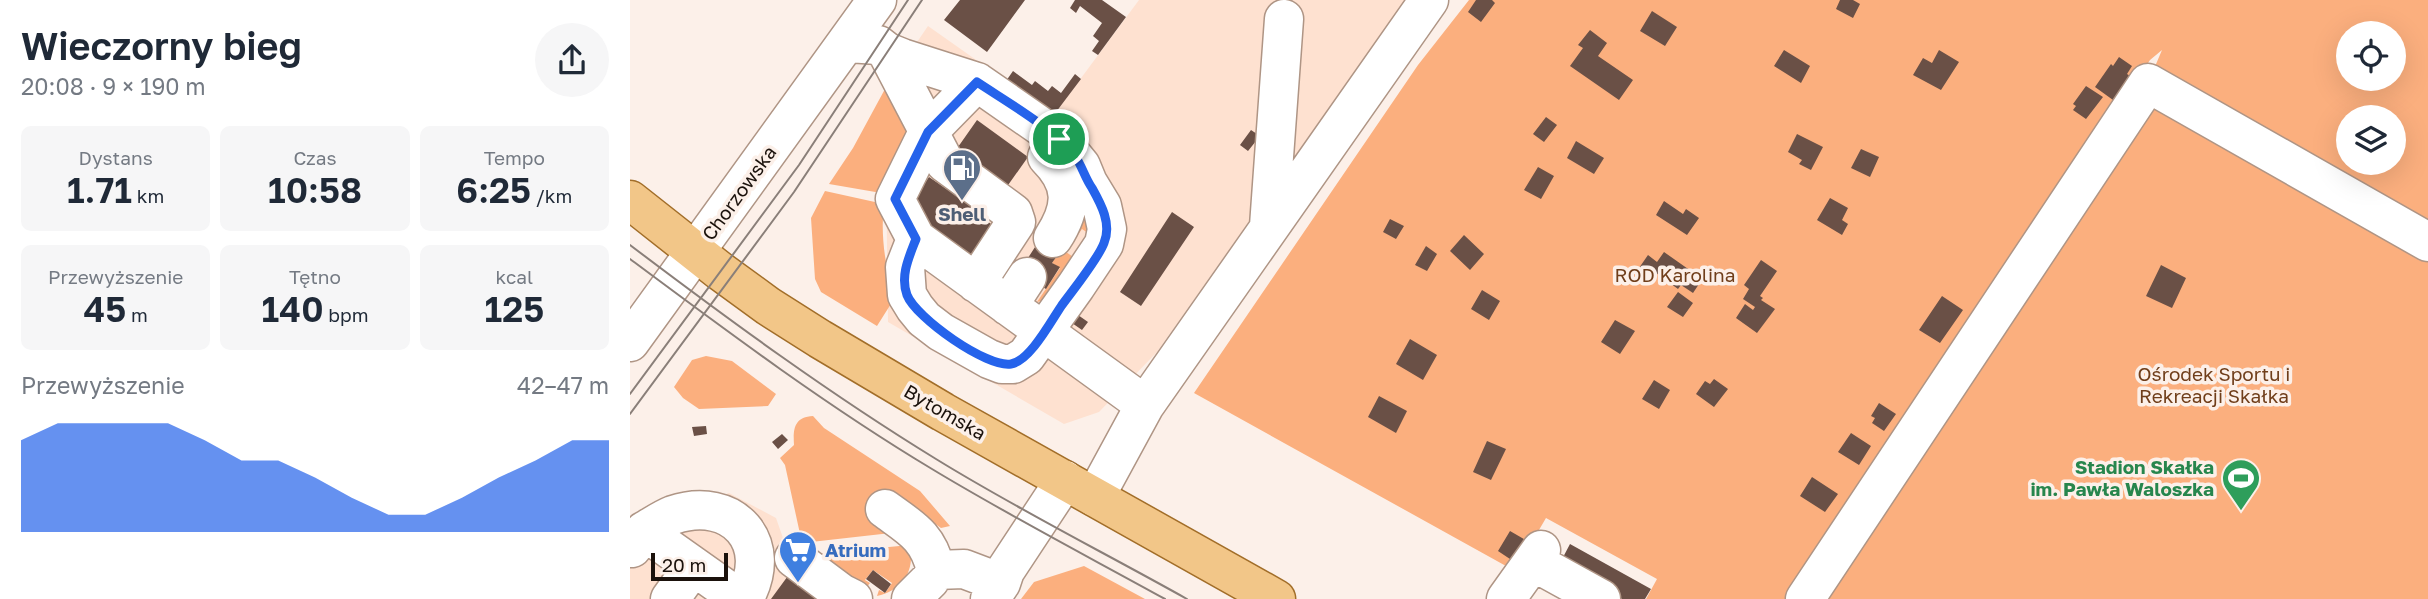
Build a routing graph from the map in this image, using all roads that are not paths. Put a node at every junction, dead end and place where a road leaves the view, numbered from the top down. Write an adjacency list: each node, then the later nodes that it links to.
1 (877, 0): 4 (street, Chorzowska)
2 (1429, 0): 9 (street)
3 (1284, 19): 9 (street)
4 (848, 43): 5 (street); 13 (street, Chorzowska)
5 (887, 52): 6 (street); 7 (street)
6 (963, 84): 7 (street); 10 (street); 15 (street)
7 (928, 132): 11 (street); 14 (street)
8 (630, 200): 13 (main road, Bytomska)
9 (1269, 227): 17 (street)
10 (1053, 238)
11 (916, 239): 14 (street); 15 (street)
12 (2428, 242): 32 (street)
13 (695, 253): 16 (street, Chorzowska); 18 (main road, Bytomska)
14 (976, 282): 15 (street)
15 (1044, 332): 17 (street)
16 (630, 342)
17 (1145, 405): 18 (street)
18 (1080, 489): 24 (street); 29 (main road, Bytomska)
19 (885, 509): 23 (street)
20 (637, 541): 22 (street); 26 (street)
21 (794, 558): 27 (street)
22 (693, 567): 25 (street); 26 (street)
23 (936, 570): 24 (street); 28 (street)
24 (995, 591)
25 (670, 599)
26 (742, 599)
27 (853, 599)
28 (911, 599)
29 (1276, 599)
30 (1507, 599): 31 (street)
31 (1601, 599)
32 (1805, 599)

